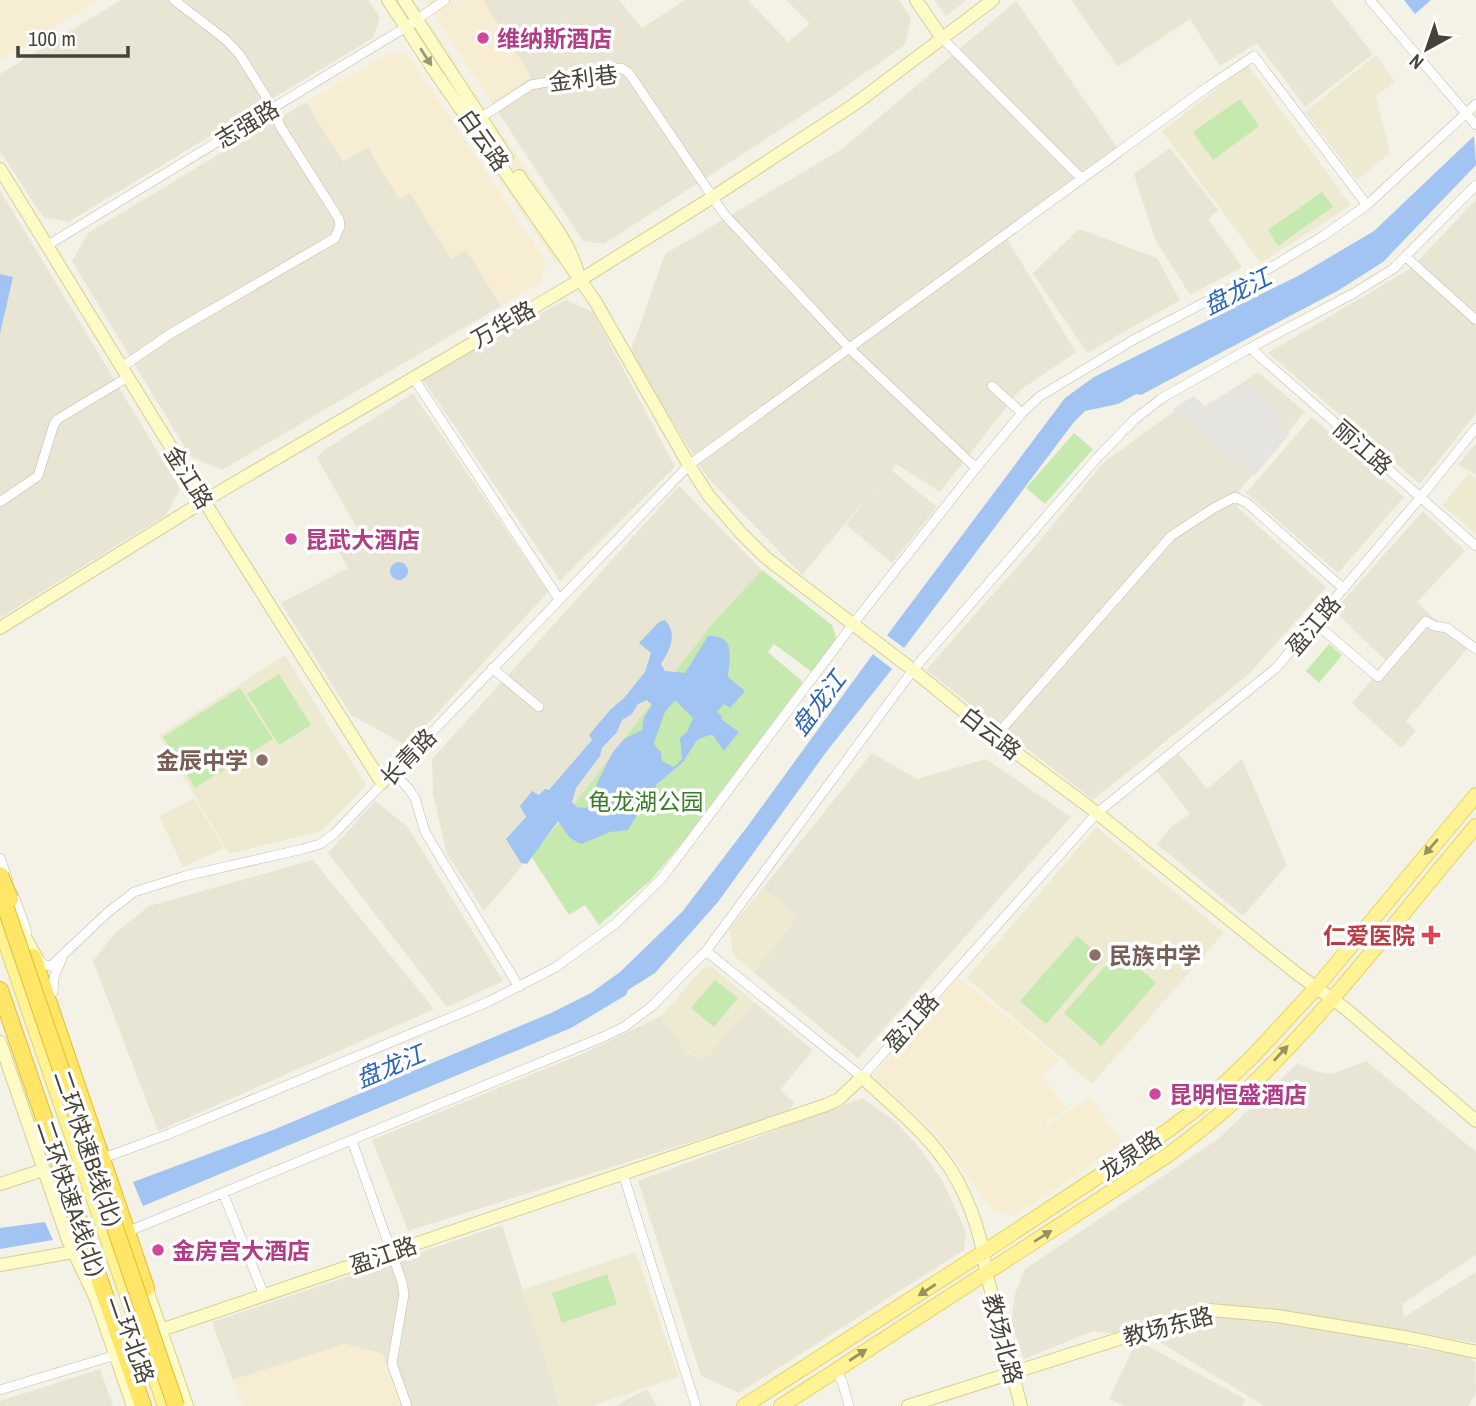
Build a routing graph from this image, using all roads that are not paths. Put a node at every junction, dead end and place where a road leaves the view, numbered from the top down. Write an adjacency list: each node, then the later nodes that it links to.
1 (174, 0): 11 (street)
2 (388, 0): 8 (street, 白云路)
3 (404, 0): 8 (street, 白云路)
4 (444, 0): 8 (street, 志强路)
5 (916, 0): 9 (street)
6 (993, 0): 9 (street, 万华路)
7 (1370, 0): 12 (street)
8 (411, 24): 11 (street, 志强路); 13 (street, 白云路); 22 (street, 白云路, one-way to 22)
9 (942, 38): 16 (street); 18 (street, 万华路)
10 (1476, 104): 12 (street)
11 (273, 108): 20 (street, 志强路); 26 (street)
12 (1465, 114): 14 (street); 19 (street)
13 (481, 118): 18 (street, 金利巷); 22 (street, 白云路)
14 (1476, 125)
15 (0, 169): 20 (street, 金江路)
16 (1082, 179): 19 (street, 长青路); 24 (street, 长青路)
17 (1476, 184): 21 (street)
18 (713, 197): 22 (street, 万华路); 24 (street)
19 (1367, 205): 29 (street)
20 (48, 245): 26 (street, 金江路)
21 (1406, 257): 23 (street); 25 (street)
22 (580, 280): 27 (street, 万华路); 31 (street, 白云路)
23 (1476, 320)
24 (848, 348): 31 (street, 长青路); 32 (street)
25 (1250, 348): 33 (street, 丽江路); 43 (street)
26 (125, 372): 34 (street, 金江路); 35 (street)
27 (413, 377): 34 (street, 万华路); 38 (street)
28 (992, 386): 29 (street)
29 (1022, 413): 32 (street)
30 (1476, 428): 33 (street, 盈江路)
31 (689, 465): 38 (street, 长青路); 40 (street, 白云路)
32 (976, 468): 40 (street)
33 (1420, 498): 36 (street, 丽江路); 37 (street, 盈江路)
34 (204, 501): 41 (street, 万华路); 48 (street, 金江路)
35 (0, 502)
36 (1476, 546)
37 (1344, 589): 39 (street, 盈江路); 46 (street)
38 (559, 599): 44 (street, 长青路)
39 (1314, 622): 42 (street); 50 (street, 盈江路)
40 (853, 624): 43 (street, 白云路); 60 (street)
41 (0, 628)
42 (1476, 649)
43 (908, 666): 46 (street, 白云路); 57 (street)
44 (492, 668): 45 (street); 47 (street, 长青路)
45 (540, 707)
46 (995, 737): 50 (street, 白云路)
47 (393, 772): 48 (street, 长青路); 60 (street)
48 (382, 783): 56 (street, 长青路)
49 (1476, 795): 61 (main road, 龙泉路, one-way to 61)
50 (1097, 813): 61 (street, 白云路); 67 (street, 盈江路)
51 (1476, 825): 64 (main road, 龙泉路)
52 (0, 858): 59 (street)
53 (0, 876): 70 (highway, bridge)
54 (0, 894): 59 (street, 二环北路); 94 (highway, 二环快速B线(北), bridge)
55 (0, 927): 93 (main road, 二环北路)
56 (68, 951): 59 (street); 63 (street)
57 (706, 951): 67 (street); 69 (street)
58 (0, 954): 92 (main road, 二环北路)
59 (39, 960): 63 (street, 二环北路)
60 (519, 987): 70 (street)
61 (1316, 988): 64 (street, 白云路); 78 (main road, 龙泉路)
62 (0, 990): 91 (highway, 二环快速A线(北))
63 (53, 992): 70 (street, 二环北路)
64 (1332, 998): 68 (street, 白云路); 80 (main road, 龙泉路, one-way to 64)
65 (0, 1018): 71 (highway)
66 (0, 1042): 71 (street, 二环北路)
67 (862, 1077): 72 (street, 盈江路); 78 (street, 教场北路)
68 (1476, 1121)
69 (352, 1141): 74 (street); 77 (street)
70 (104, 1152): 75 (street, 二环北路); 81 (highway)
71 (47, 1168): 73 (street); 76 (street, 二环北路); 83 (highway)
72 (624, 1174): 77 (street, 盈江路); 97 (street)
73 (0, 1184)
74 (223, 1193): 75 (street); 82 (street)
75 (134, 1229): 81 (street, 二环北路)
76 (73, 1252): 79 (street); 83 (street, 二环北路)
77 (392, 1252): 82 (street, 盈江路); 96 (street)
78 (984, 1252): 80 (street, 教场北路); 98 (main road, 龙泉路, one-way to 98)
79 (0, 1265)
80 (986, 1272): 87 (main road, 龙泉路, one-way to 80); 88 (street, 教场北路)
81 (146, 1288): 84 (street, 二环北路)
82 (264, 1295): 84 (street, 盈江路)
83 (98, 1304): 86 (street, 二环北路)
84 (161, 1330): 95 (street, 二环北路)
85 (1476, 1352): 88 (street, 教场东路)
86 (116, 1355): 89 (street); 90 (street, 二环北路)
87 (835, 1370): 99 (main road, 龙泉路); 100 (street)
88 (1013, 1372): 101 (street, 教场东路); 102 (street, 教场北路)
89 (0, 1390)
90 (133, 1406)
91 (143, 1406)
92 (155, 1406)
93 (164, 1406)
94 (176, 1406)
95 (187, 1406)
96 (407, 1406)
97 (695, 1406)
98 (744, 1406)
99 (781, 1406)
100 (849, 1406)
101 (908, 1406)
102 (1021, 1406)

